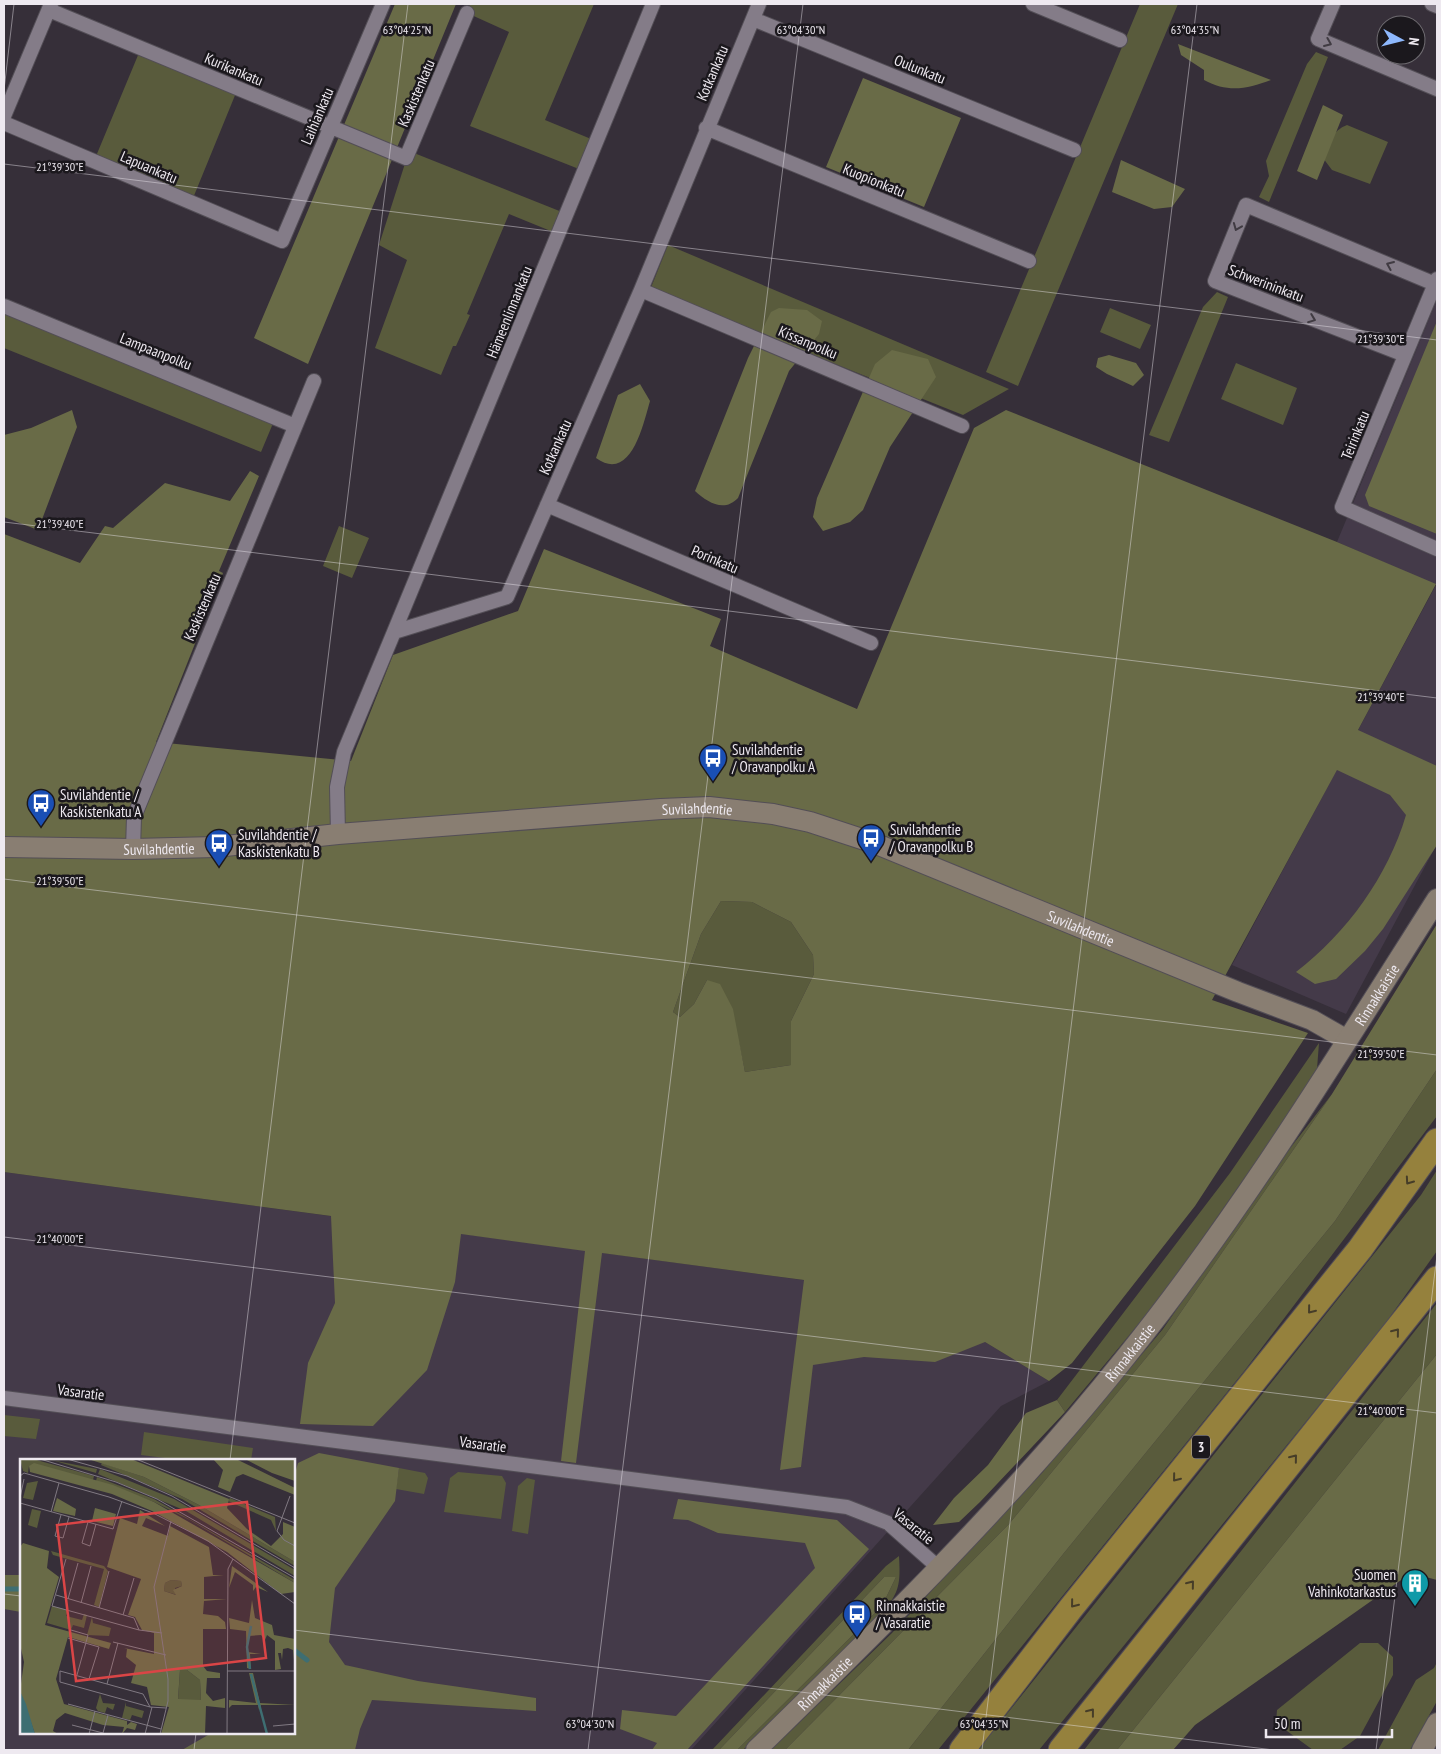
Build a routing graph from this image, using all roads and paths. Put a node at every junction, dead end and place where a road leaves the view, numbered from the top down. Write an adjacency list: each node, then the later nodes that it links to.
1 (382, 4): 15 (street, Laihiankatu)
2 (653, 4): 30 (street, Hämeenlinnankatu)
3 (759, 4): 10 (street, Kotkankatu)
4 (1032, 4): 11 (street)
5 (1333, 4): 12 (street, one-way to 12)
6 (1432, 4): 7 (street)
7 (1437, 6)
8 (50, 7): 13 (street); 15 (street, Kurikankatu)
9 (467, 12): 18 (street, Kaskistenkatu)
10 (753, 19): 16 (street, Kotkankatu); 17 (street, Oulunkatu)
11 (1120, 40)
12 (1437, 89)
13 (4, 116)
14 (4, 123): 19 (street, Lapuankatu)
15 (330, 126): 18 (street, Kurikankatu); 19 (street, Laihiankatu)
16 (706, 128): 20 (street, Kuopionkatu); 22 (street, Kotkankatu)
17 (1074, 150)
18 (406, 158)
19 (282, 241)
20 (1029, 261)
21 (1436, 281): 24 (street, Teirinkatu); 24 (street, Schwerininkatu, one-way to 24)
22 (641, 290): 27 (street, Kissanpolku); 28 (street, Kotkankatu)
23 (4, 306): 26 (street, Lampaanpolku)
24 (1405, 355): 29 (street, Teirinkatu)
25 (314, 381): 26 (street, Kaskistenkatu)
26 (295, 426): 34 (street, Kaskistenkatu)
27 (962, 426)
28 (547, 505): 30 (street, Kotkankatu); 31 (street, Porinkatu)
29 (1437, 549)
30 (394, 632): 32 (street)
31 (870, 644)
32 (338, 834): 34 (street, Suvilahdentie); 36 (street, Suvilahdentie)
33 (4, 847): 34 (street, Suvilahdentie)
34 (133, 849)
35 (1437, 899): 36 (street, Rinnakkaistie)
36 (1347, 1040): 40 (street, Rinnakkaistie)
37 (1437, 1141): 43 (highway, 3, one-way to 43)
38 (1437, 1279): 44 (highway, one-way to 38)
39 (4, 1398): 40 (street, Vasaratie)
40 (939, 1568): 42 (street, Rinnakkaistie)
41 (1437, 1723): 45 (street)
42 (756, 1750)
43 (962, 1750)
44 (1060, 1750)
45 (1422, 1750)

